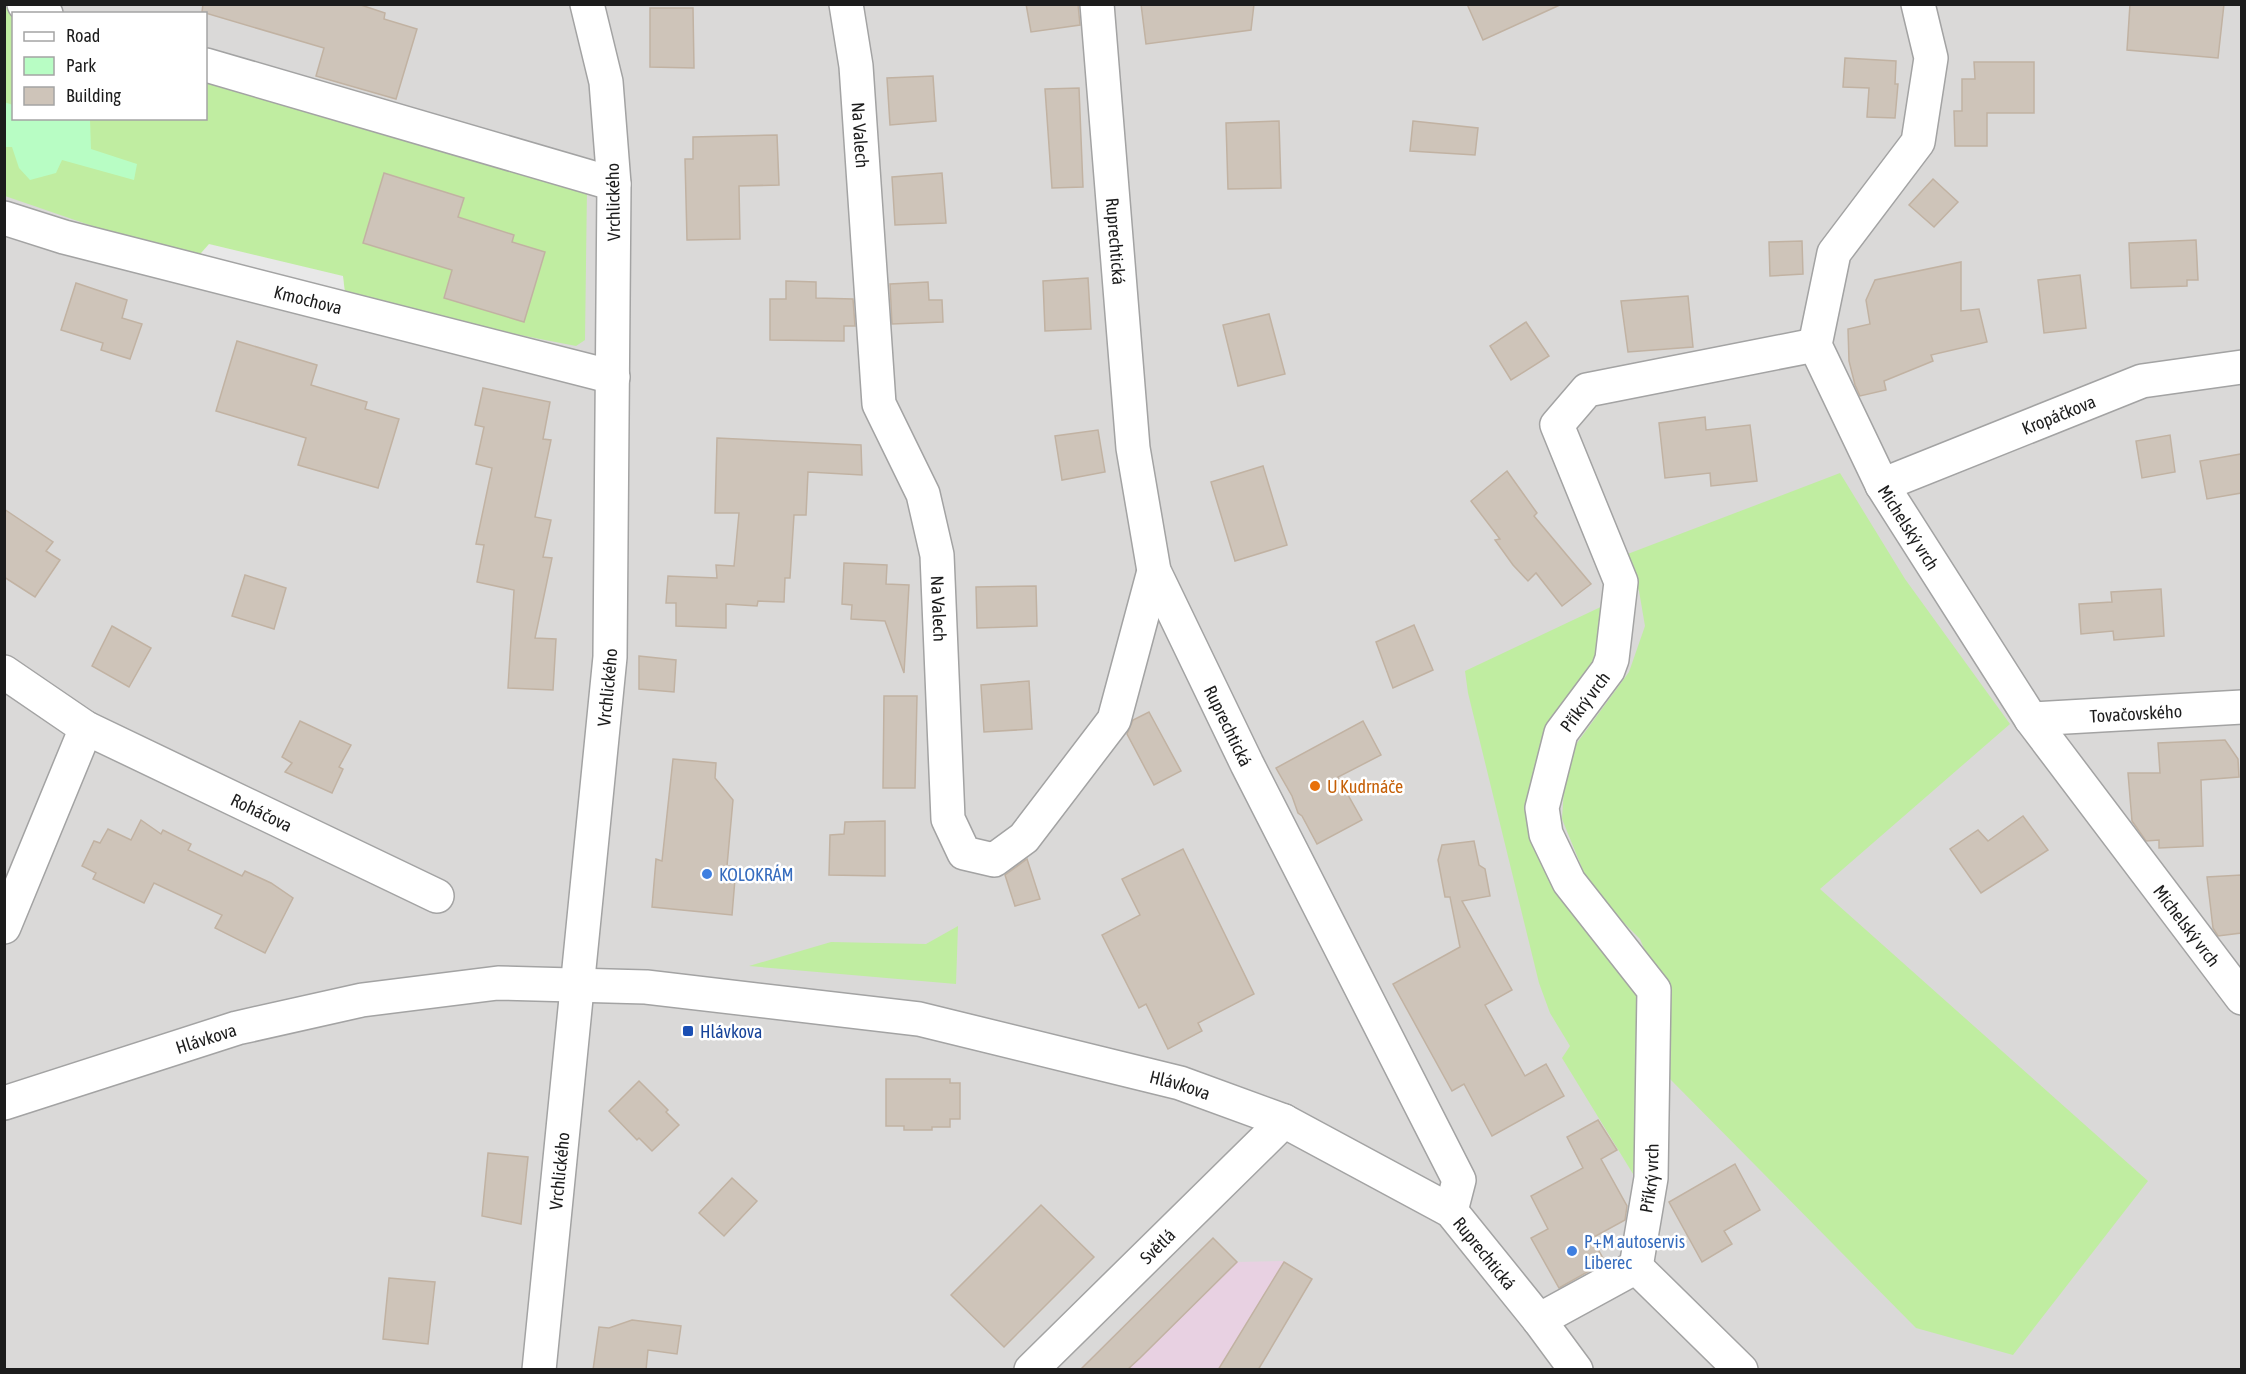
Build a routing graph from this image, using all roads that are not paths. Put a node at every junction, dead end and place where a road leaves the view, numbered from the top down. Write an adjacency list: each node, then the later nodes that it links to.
1 (24, 4): 6 (street)
2 (587, 4): 8 (street, Vrchlického)
3 (846, 4): 14 (street, Na Valech)
4 (1097, 4): 14 (street, Ruprechtická)
5 (1918, 4): 10 (street)
6 (42, 12)
7 (207, 64): 8 (street)
8 (614, 184): 12 (street, Vrchlického)
9 (4, 218): 12 (street, Kmochova)
10 (1815, 345): 13 (street, Michelský vrch); 26 (street, Příkrý vrch)
11 (2241, 367): 13 (street, Kropáčkova)
12 (613, 377): 21 (street, Vrchlického)
13 (1882, 485): 17 (street, Michelský vrch)
14 (1154, 571): 25 (street, Ruprechtická)
15 (4, 672): 18 (street, Roháčova)
16 (2241, 707): 17 (street, Tovačovského)
17 (2031, 719): 22 (street, Michelský vrch)
18 (86, 728): 19 (street, Roháčova); 20 (street)
19 (437, 896)
20 (4, 927)
21 (576, 986): 23 (street, Hlávkova); 24 (street, Hlávkova); 28 (street, Vrchlického)
22 (2241, 998)
23 (4, 1103)
24 (1284, 1121): 25 (street, Hlávkova); 29 (street, Světlá)
25 (1451, 1211): 27 (street, Ruprechtická)
26 (1636, 1267): 27 (street); 31 (street)
27 (1539, 1320): 30 (street, Ruprechtická)
28 (539, 1370)
29 (1031, 1370)
30 (1576, 1370)
31 (1741, 1370)

